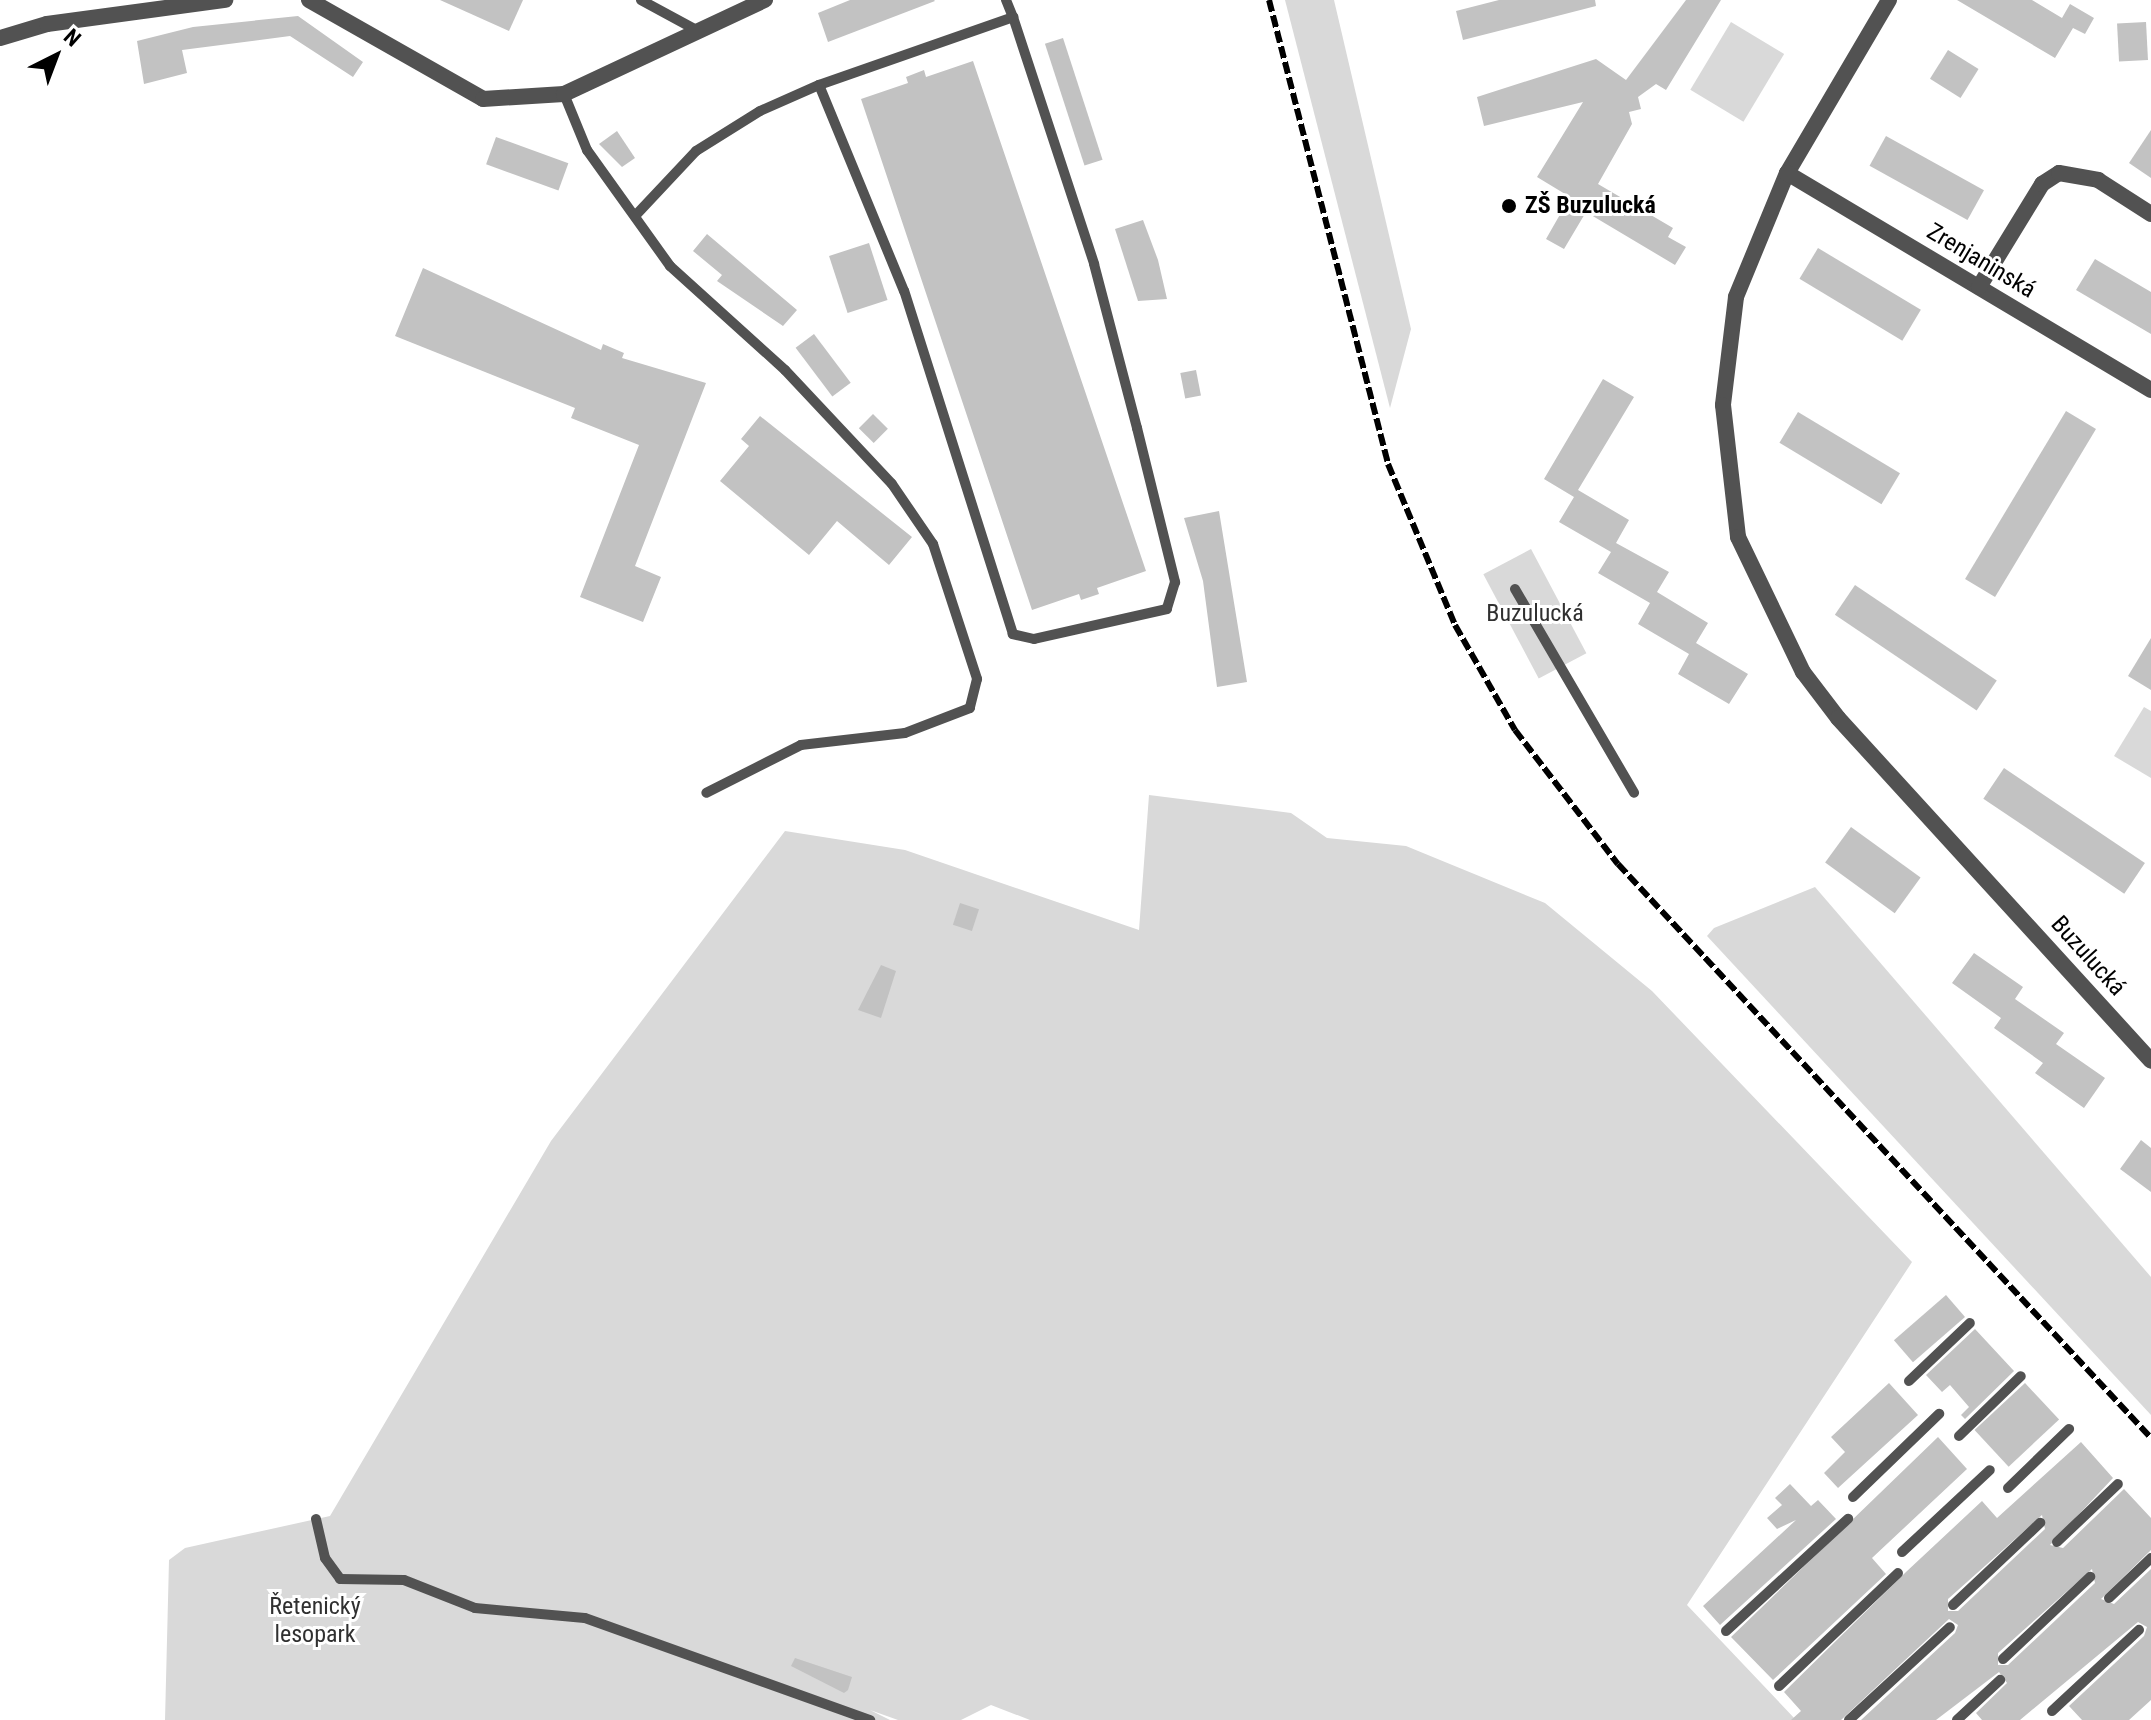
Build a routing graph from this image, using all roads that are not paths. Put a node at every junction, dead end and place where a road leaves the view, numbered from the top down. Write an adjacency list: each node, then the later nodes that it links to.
1 (225, 0): 9 (street)
2 (309, 0): 11 (street)
3 (641, 0): 8 (lane)
4 (765, 0): 8 (street)
5 (1006, 0): 7 (lane)
6 (1889, 0): 12 (street, Buzulucká)
7 (1013, 17): 10 (lane); 10 (lane)
8 (698, 31): 11 (street)
9 (0, 38)
10 (819, 85): 14 (lane)
11 (564, 94): 14 (lane)
12 (1787, 173): 15 (street, Zrenjaninská); 20 (street, Buzulucká)
13 (2151, 214): 15 (street)
14 (635, 216): 18 (lane)
15 (1979, 287): 16 (street, Zrenjaninská)
16 (2151, 390)
17 (1515, 589): 19 (lane)
18 (706, 793)
19 (1634, 793)
20 (2151, 1061)
21 (1970, 1323): 23 (lane)
22 (2021, 1376): 26 (lane)
23 (1909, 1381)
24 (1939, 1414): 30 (lane)
25 (2069, 1429): 29 (lane)
26 (1959, 1436)
27 (1990, 1470): 35 (lane)
28 (2118, 1484): 34 (lane)
29 (2008, 1488)
30 (1853, 1497)
31 (316, 1519): 48 (lane)
32 (1848, 1519): 43 (lane)
33 (2040, 1523): 40 (lane)
34 (2057, 1542)
35 (1902, 1552)
36 (2151, 1558): 39 (lane)
37 (1898, 1573): 46 (lane)
38 (2090, 1577): 44 (lane)
39 (2109, 1598)
40 (1953, 1605)
41 (1950, 1627): 49 (lane)
42 (2139, 1630): 47 (lane)
43 (1726, 1631)
44 (2003, 1659)
45 (2000, 1680): 50 (lane)
46 (1779, 1686)
47 (2052, 1711)
48 (870, 1720)
49 (1849, 1720)
50 (1957, 1720)

